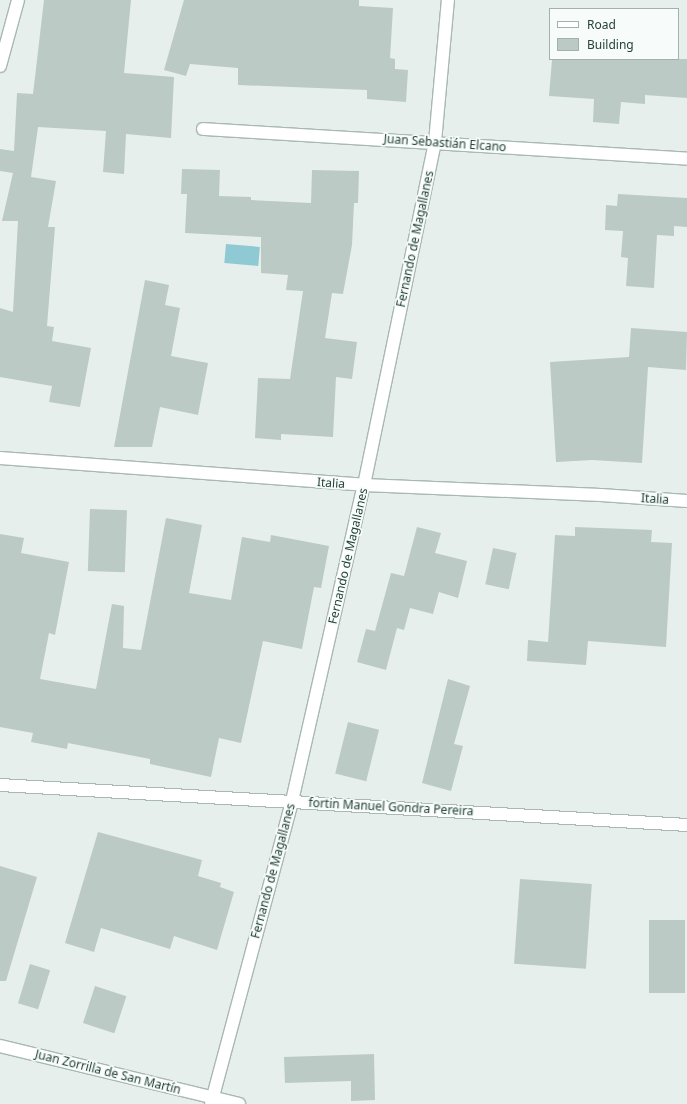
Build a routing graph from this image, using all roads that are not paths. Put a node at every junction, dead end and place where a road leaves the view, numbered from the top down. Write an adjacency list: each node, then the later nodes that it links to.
1 (18, 0): 3 (street)
2 (448, 0): 5 (street, Fernando de Magallanes)
3 (0, 66)
4 (203, 129): 5 (street, Juan Sebastián Elcano)
5 (435, 142): 6 (street, Juan Sebastián Elcano); 8 (street, Fernando de Magallanes)
6 (687, 159)
7 (0, 458): 8 (street, Italia)
8 (364, 485): 9 (street, Italia); 11 (street, Fernando de Magallanes)
9 (687, 501)
10 (0, 785): 11 (street, fortin Manuel Gondra Pereira)
11 (292, 801): 12 (street, fortin Manuel Gondra Pereira); 14 (street, Fernando de Magallanes)
12 (687, 825)
13 (0, 1046): 14 (street, Juan Zorrilla de San Martín)
14 (212, 1101): 15 (street, Juan Zorrilla de San Martín)
15 (239, 1104)

